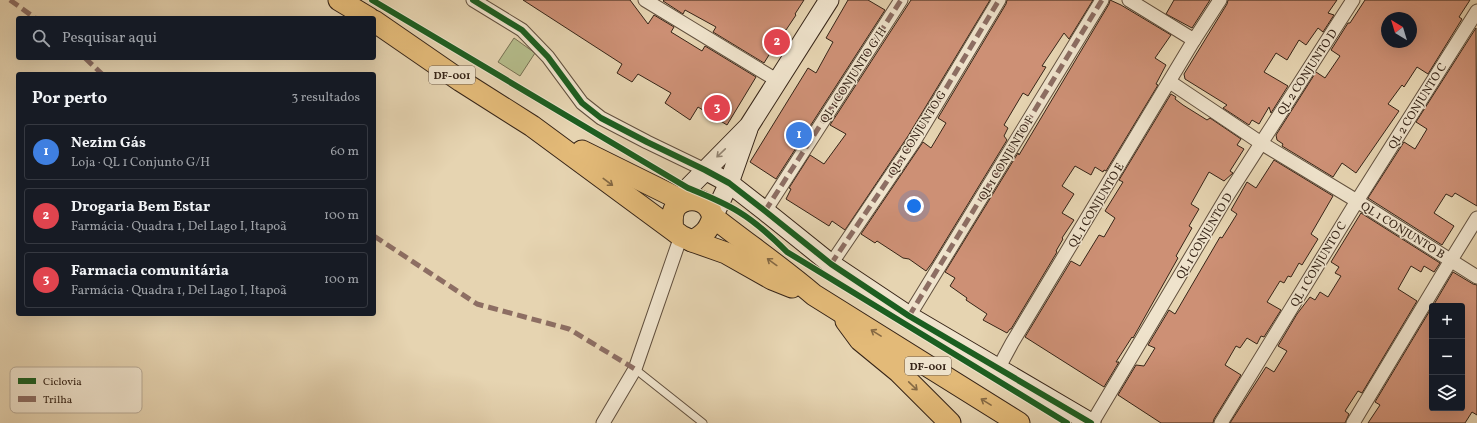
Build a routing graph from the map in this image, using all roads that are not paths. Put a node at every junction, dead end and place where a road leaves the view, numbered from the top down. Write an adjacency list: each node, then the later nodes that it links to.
1 (340, 0): 12 (main road)
2 (473, 0): 20 (street)
3 (645, 0): 15 (street)
4 (829, 0): 15 (street)
5 (902, 0): 24 (street, QL 1 CONJUNTO G/H)
6 (999, 0): 29 (street, QL 1 CONJUNTO G)
7 (1102, 0): 33 (street, QL 1 CONJUNTO F)
8 (1129, 0): 14 (street)
9 (1220, 0): 14 (street, QL 1 CONJUNTO E)
10 (1353, 0): 19 (street, QL 2 CONJUNTO D)
11 (1477, 11): 23 (street, QL 2 CONJUNTO C)
12 (366, 16)
13 (376, 22): 17 (main road, DF-001)
14 (1194, 40): 16 (street, QL 1 CONJUNTO E)
15 (778, 81): 18 (street)
16 (1170, 82): 19 (street); 35 (street, QL 1 CONJUNTO E)
17 (532, 126): 22 (main road, DF-001); 27 (main road, DF-001, one-way to 27)
18 (749, 126): 20 (street, one-way to 20); 21 (street)
19 (1261, 143): 23 (street); 40 (street, QL 1 CONJUNTO D)
20 (705, 170): 21 (street); 22 (street)
21 (729, 183): 24 (street); 25 (street)
22 (683, 201): 25 (main road, DF-001); 27 (main road)
23 (1357, 201): 28 (street, QL 1 CONJUNTO B); 41 (street, QL 1 CONJUNTO C)
24 (765, 211): 29 (street)
25 (713, 217): 27 (main road); 31 (main road, DF-001, one-way to 25)
26 (1477, 218): 28 (street)
27 (682, 236): 31 (main road, DF-001); 34 (street)
28 (1451, 260): 30 (street); 42 (street, QL 1 CONJUNTO B)
29 (831, 264): 33 (street)
30 (1477, 277)
31 (814, 295): 32 (main road, DF-001)
32 (837, 309): 38 (main road, one-way to 38); 39 (main road, DF-001, one-way to 32)
33 (909, 316): 35 (street)
34 (635, 369): 36 (street); 37 (lane)
35 (998, 369): 40 (street)
36 (603, 423)
37 (703, 423)
38 (950, 423)
39 (1019, 423)
40 (1091, 423)
41 (1221, 423)
42 (1353, 423)

